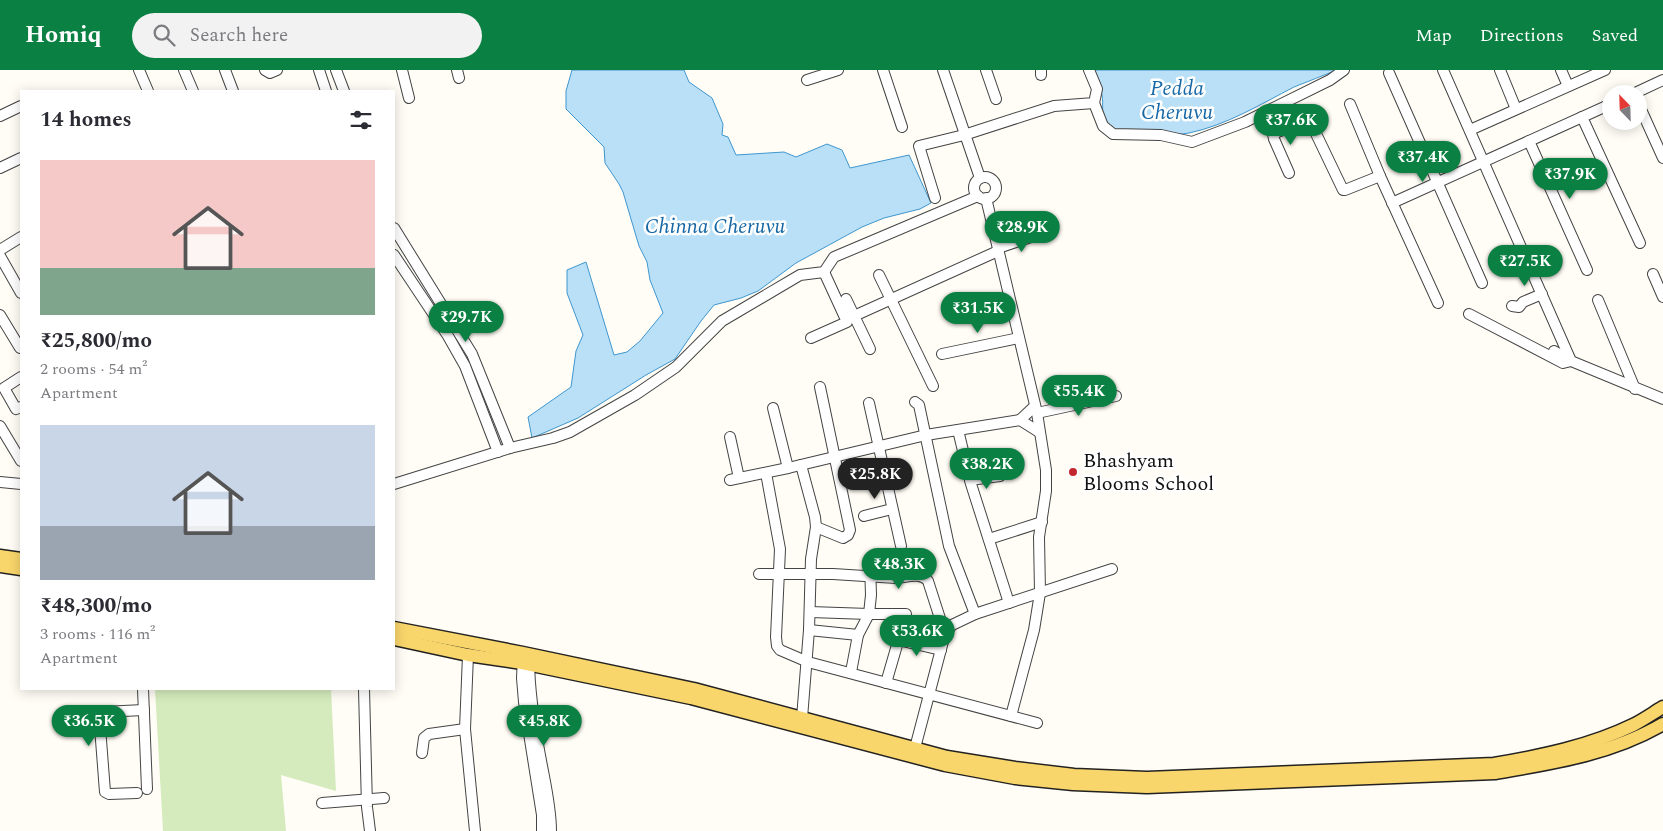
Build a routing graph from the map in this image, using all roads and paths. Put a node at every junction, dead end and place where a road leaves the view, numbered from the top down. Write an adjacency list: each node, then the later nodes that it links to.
1 (139, 70): 24 (street)
2 (184, 70): 25 (street)
3 (225, 70): 26 (street)
4 (265, 70): 5 (street)
5 (277, 70)
6 (320, 70): 27 (street)
7 (336, 70): 28 (street)
8 (402, 70): 29 (street)
9 (838, 70): 20 (street)
10 (884, 70): 39 (street)
11 (943, 70): 41 (street)
12 (986, 70): 30 (street)
13 (1089, 70): 31 (street)
14 (1344, 70): 31 (street)
15 (1443, 70): 40 (street)
16 (1500, 70): 35 (street)
17 (1561, 70): 22 (street)
18 (1605, 70): 22 (street)
19 (1389, 73): 50 (street)
20 (807, 80)
21 (1663, 80): 23 (street)
22 (1568, 86): 35 (street)
23 (1648, 87)
24 (148, 90)
25 (193, 90)
26 (233, 90)
27 (325, 90)
28 (344, 90)
29 (409, 98)
30 (996, 99)
31 (1094, 103): 41 (street)
32 (1350, 104): 48 (street)
33 (20, 106): 36 (street)
34 (1602, 108): 37 (street)
35 (1516, 109): 40 (street)
36 (0, 116)
37 (1582, 117): 42 (street); 57 (street)
38 (1648, 125): 44 (street)
39 (902, 127)
40 (1470, 130): 45 (street)
41 (964, 135): 49 (street); 52 (street)
42 (1529, 141): 45 (street); 61 (street)
43 (20, 158): 46 (street)
44 (1663, 158)
45 (1484, 161): 50 (street); 67 (street)
46 (0, 168)
47 (1289, 173): 48 (street)
48 (1380, 176): 53 (street)
49 (980, 178): 51 (street); 51 (street)
50 (1437, 183): 53 (street); 65 (street)
51 (982, 197): 58 (street); 62 (street)
52 (934, 198)
53 (1392, 203): 72 (street)
54 (395, 230): 102 (street)
55 (1037, 235): 58 (street)
56 (20, 238): 59 (street)
57 (1640, 243)
58 (998, 250): 70 (street); 78 (street)
59 (1, 256): 66 (street)
60 (395, 256): 103 (street)
61 (1587, 270)
62 (824, 272): 77 (street); 102 (street)
63 (1653, 274): 68 (street)
64 (879, 275): 70 (street)
65 (1482, 284)
66 (20, 288)
67 (1542, 294): 73 (street); 83 (street)
68 (1663, 297)
69 (846, 299): 75 (street)
70 (891, 299): 75 (street); 85 (street)
71 (1598, 300): 87 (street)
72 (1438, 303)
73 (1512, 306)
74 (1469, 314): 83 (street)
75 (854, 316): 80 (street)
76 (2, 321): 79 (street)
77 (811, 338)
78 (1019, 338): 82 (street); 94 (street)
79 (20, 348)
80 (870, 349)
81 (1554, 350): 83 (street)
82 (942, 354)
83 (1571, 361): 87 (street)
84 (20, 378): 92 (street)
85 (933, 386)
86 (820, 387): 104 (street)
87 (1635, 389): 89 (street)
88 (1116, 396): 94 (street)
89 (1663, 399)
90 (915, 402): 99 (street)
91 (869, 403): 101 (street)
92 (20, 407)
93 (773, 408): 107 (street)
94 (1036, 409): 95 (street); 98 (street)
95 (1020, 420): 96 (street); 98 (street)
96 (958, 430): 99 (street); 110 (street)
97 (2, 432): 105 (street)
98 (1039, 432): 116 (street)
99 (926, 435): 101 (street); 136 (street)
100 (730, 437): 108 (street)
101 (878, 446): 104 (street); 114 (street)
102 (510, 448): 103 (street)
103 (498, 452): 113 (street)
104 (834, 457): 106 (street); 117 (street)
105 (20, 459)
106 (801, 465): 107 (street); 117 (street)
107 (788, 468): 108 (street)
108 (766, 473): 128 (street)
109 (1000, 476): 110 (street)
110 (970, 480): 118 (street)
111 (0, 482): 112 (street)
112 (20, 484)
113 (395, 484)
114 (892, 509): 115 (street); 119 (street)
115 (864, 516)
116 (1042, 522): 118 (street); 132 (street)
117 (816, 527): 129 (street)
118 (989, 539): 133 (street)
119 (901, 546)
120 (0, 556): 121 (main road)
121 (20, 559)
122 (900, 562): 131 (street)
123 (870, 564): 130 (street)
124 (0, 566): 125 (main road)
125 (20, 569)
126 (1112, 569): 132 (street)
127 (759, 574): 128 (street)
128 (780, 574): 129 (street); 146 (street)
129 (810, 574): 130 (street); 134 (street)
130 (870, 576): 131 (street); 135 (street)
131 (896, 578): 139 (street)
132 (1040, 593): 133 (street); 154 (street)
133 (1009, 603): 136 (street)
134 (810, 612): 135 (street); 138 (street)
135 (870, 614): 140 (street); 142 (street)
136 (975, 614): 139 (street)
137 (395, 628): 145 (main road)
138 (810, 630): 140 (street); 146 (street)
139 (945, 634): 143 (street)
140 (858, 635): 147 (street)
141 (395, 639): 144 (main road)
142 (898, 640): 143 (street); 148 (street)
143 (941, 650): 151 (street)
144 (468, 655): 145 (main road); 158 (street)
145 (526, 659): 155 (main road); 157 (main road); 164 (street)
146 (808, 662): 147 (street); 155 (street)
147 (851, 672): 148 (street)
148 (886, 683): 151 (street)
149 (143, 690): 153 (street)
150 (364, 690): 162 (street)
151 (930, 694): 154 (street); 159 (street)
152 (1663, 707): 159 (main road)
153 (144, 710): 153 (street)
154 (1011, 716): 156 (street)
155 (802, 718): 159 (main road)
156 (1037, 722)
157 (1663, 724)
158 (465, 729): 160 (street); 166 (street)
159 (915, 748)
160 (422, 753)
161 (384, 798): 162 (street)
162 (368, 799): 163 (street); 165 (street)
163 (322, 803)
164 (545, 813): 167 (street); 168 (street)
165 (370, 831)
166 (475, 831)
167 (542, 831)
168 (551, 831)

